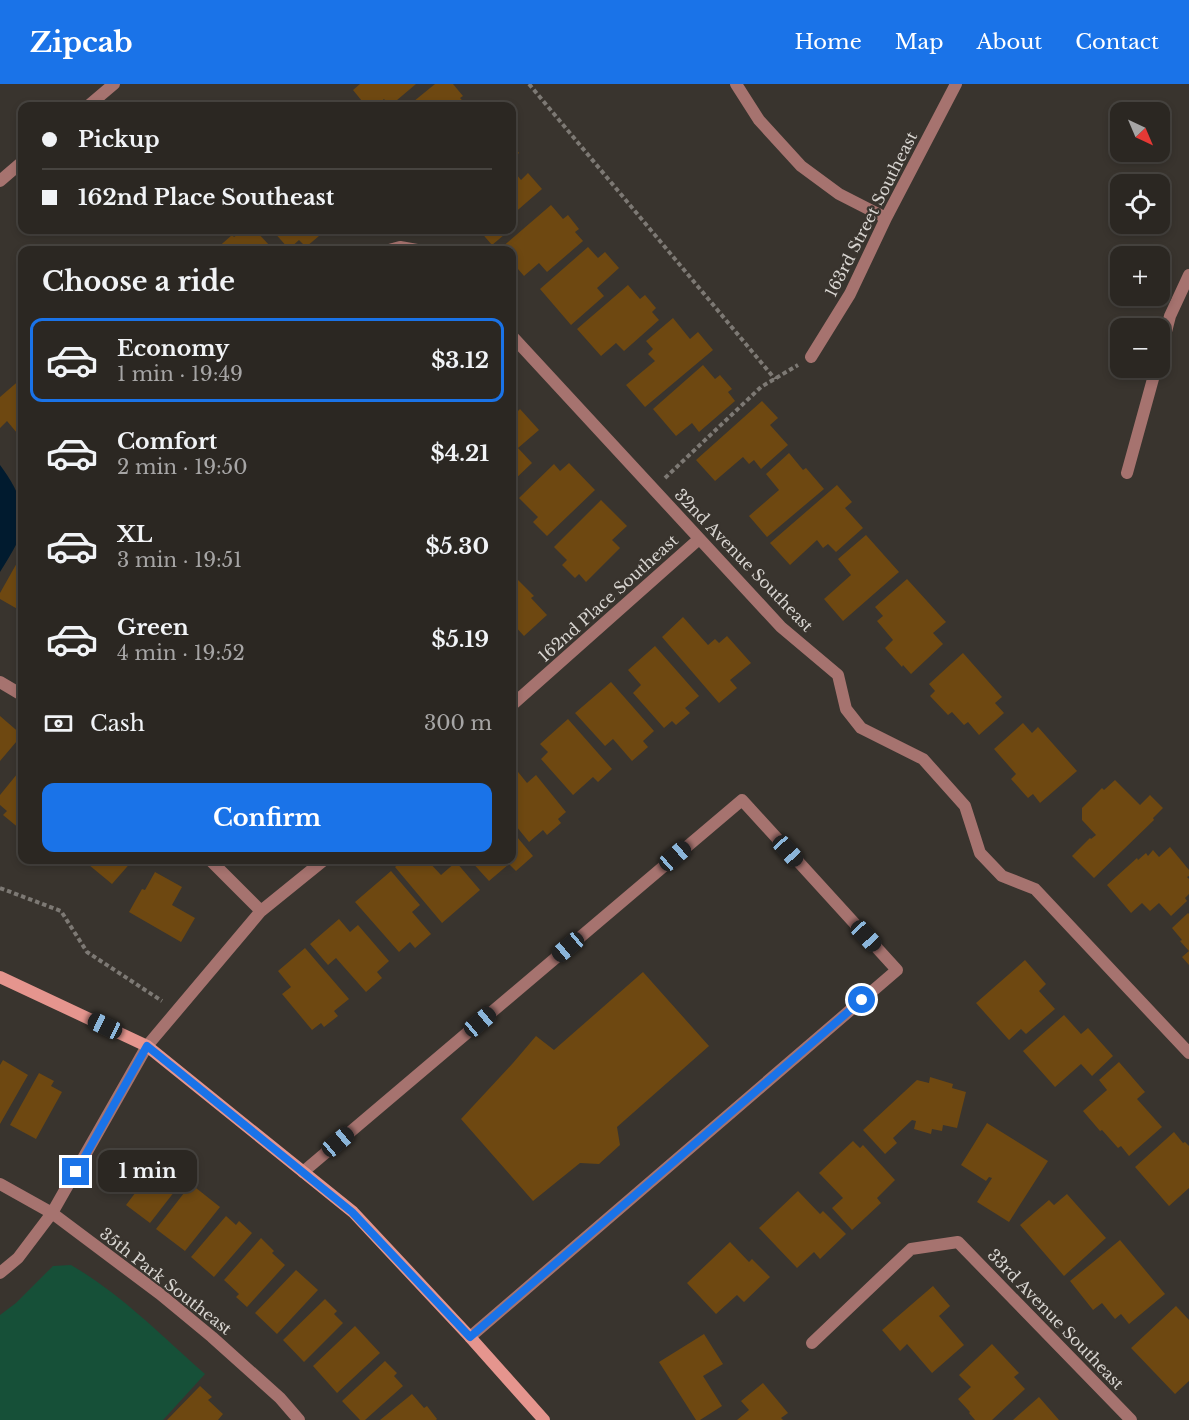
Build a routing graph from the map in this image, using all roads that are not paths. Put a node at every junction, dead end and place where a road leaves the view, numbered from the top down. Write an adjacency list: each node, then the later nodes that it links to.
1 (114, 84): 4 (street)
2 (736, 84): 7 (street)
3 (956, 84): 7 (street, 163rd Street Southeast)
4 (93, 102)
5 (18, 165): 6 (street)
6 (0, 181)
7 (886, 218): 11 (street, 163rd Street Southeast)
8 (1189, 275): 9 (street)
9 (1169, 318)
10 (516, 340): 14 (street, 32nd Avenue Southeast)
11 (811, 357)
12 (1153, 378): 13 (street)
13 (1126, 473)
14 (699, 539): 17 (street, 162nd Place Southeast); 23 (street, 32nd Avenue Southeast)
15 (0, 682): 16 (street)
16 (18, 693)
17 (516, 701)
18 (214, 864): 20 (street)
19 (319, 864): 20 (street)
20 (261, 911): 22 (street)
21 (0, 976): 22 (street)
22 (147, 1046): 24 (street); 26 (street)
23 (1189, 1053)
24 (303, 1172): 28 (street); 28 (street)
25 (0, 1184): 26 (street, 35th Park Southeast)
26 (52, 1213): 27 (street); 30 (street, 35th Park Southeast)
27 (0, 1273)
28 (470, 1337): 31 (street)
29 (812, 1343): 32 (street, 33rd Avenue Southeast)
30 (299, 1420)
31 (543, 1420)
32 (1131, 1420)

